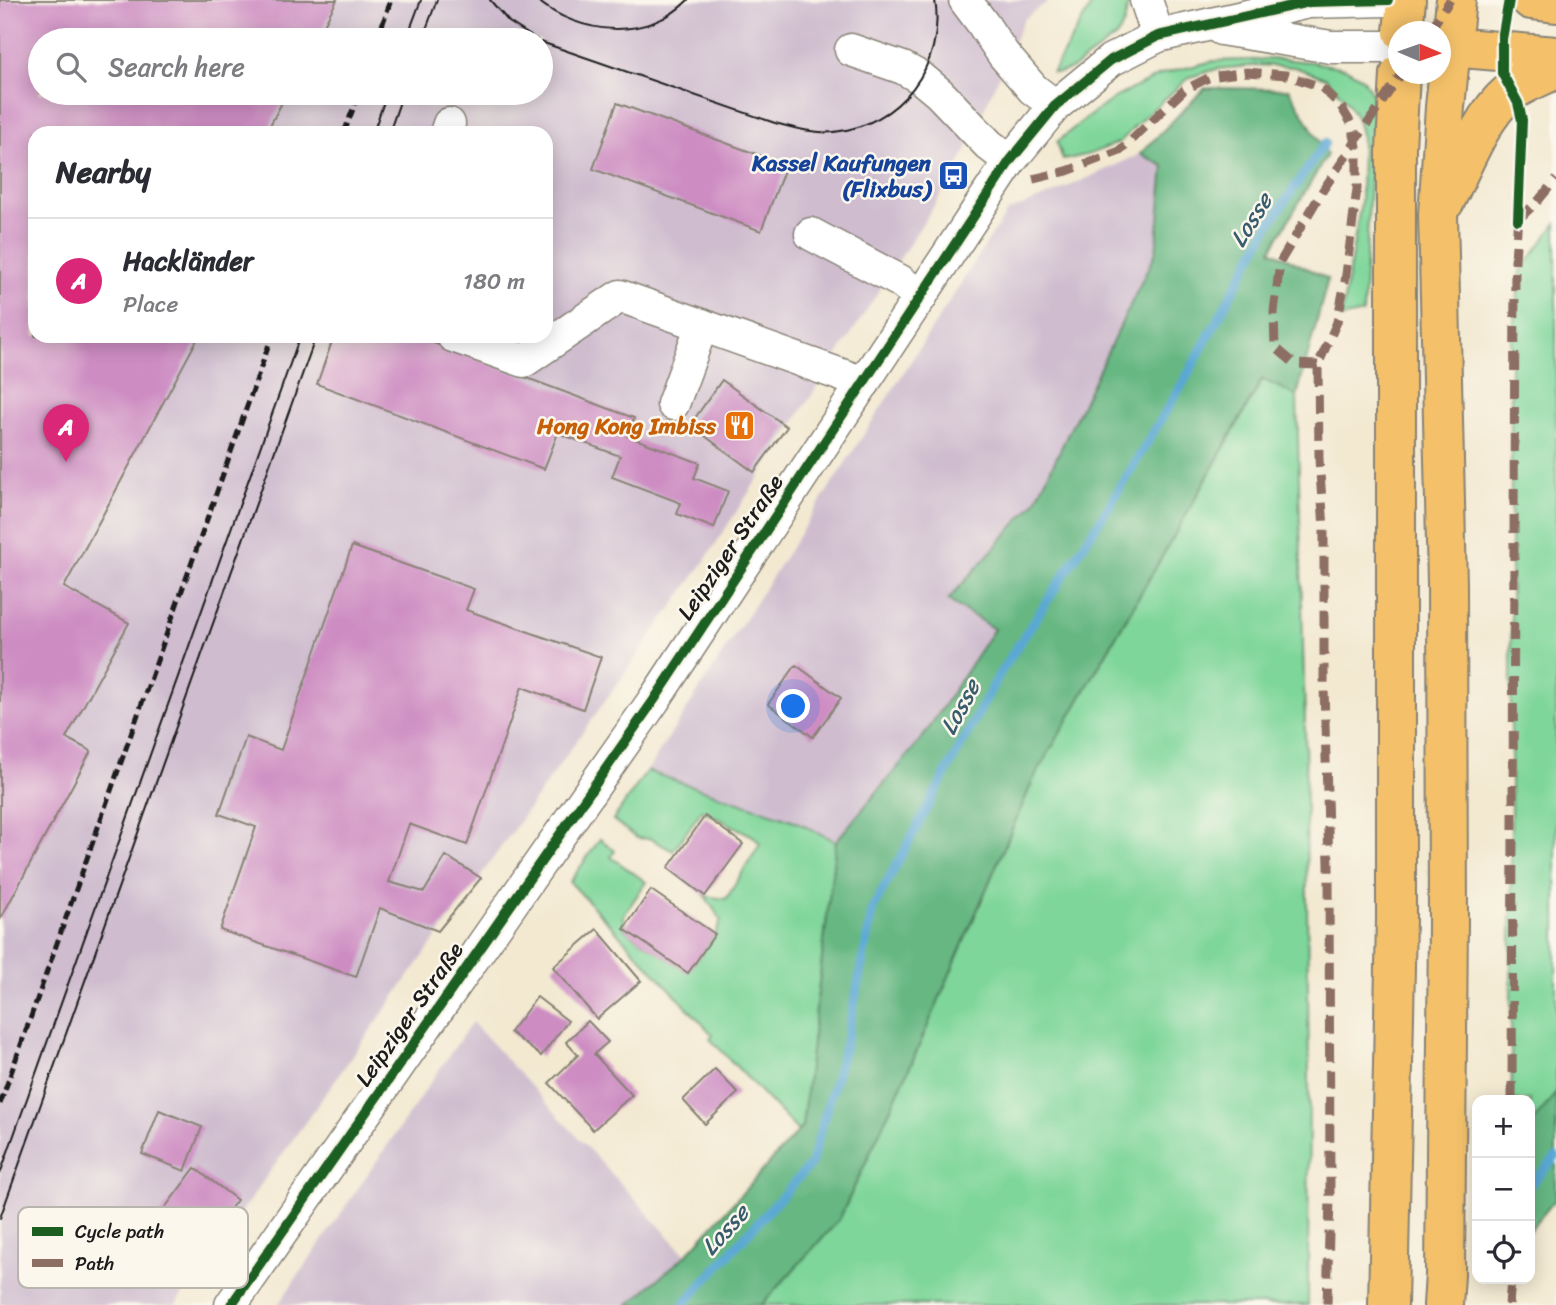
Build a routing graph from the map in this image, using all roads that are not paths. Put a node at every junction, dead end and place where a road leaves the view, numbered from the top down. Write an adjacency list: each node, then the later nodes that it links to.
1 (965, 0): 20 (street)
2 (1146, 0): 12 (street)
3 (1388, 0): 7 (street, Leipziger Straße)
4 (1406, 0): 9 (main road)
5 (1456, 0): 10 (main road)
6 (1531, 0): 8 (main road)
7 (1311, 1): 11 (street, Leipziger Straße)
8 (1556, 3)
9 (1404, 21)
10 (1451, 24)
11 (1206, 26): 12 (street, Leipziger Straße); 13 (street, Leipziger Straße)
12 (1158, 36): 20 (street, Leipziger Straße)
13 (1388, 47)
14 (1451, 47): 16 (main road)
15 (851, 50): 21 (street)
16 (1556, 56)
17 (1556, 69): 22 (main road)
18 (1399, 84): 34 (main road)
19 (1445, 84): 22 (main road)
20 (1055, 106): 21 (street, Leipziger Straße)
21 (1010, 161): 24 (street, Leipziger Straße)
22 (1438, 215): 35 (main road)
23 (811, 234): 24 (street)
24 (921, 297): 29 (street, Leipziger Straße)
25 (702, 326): 26 (street); 29 (street); 30 (street)
26 (553, 341)
27 (473, 343): 28 (street)
28 (551, 343)
29 (864, 383): 31 (street, Leipziger Straße)
30 (673, 404)
31 (248, 1281)
32 (243, 1288): 33 (street, Leipziger Straße)
33 (231, 1305)
34 (1388, 1305)
35 (1443, 1305)

